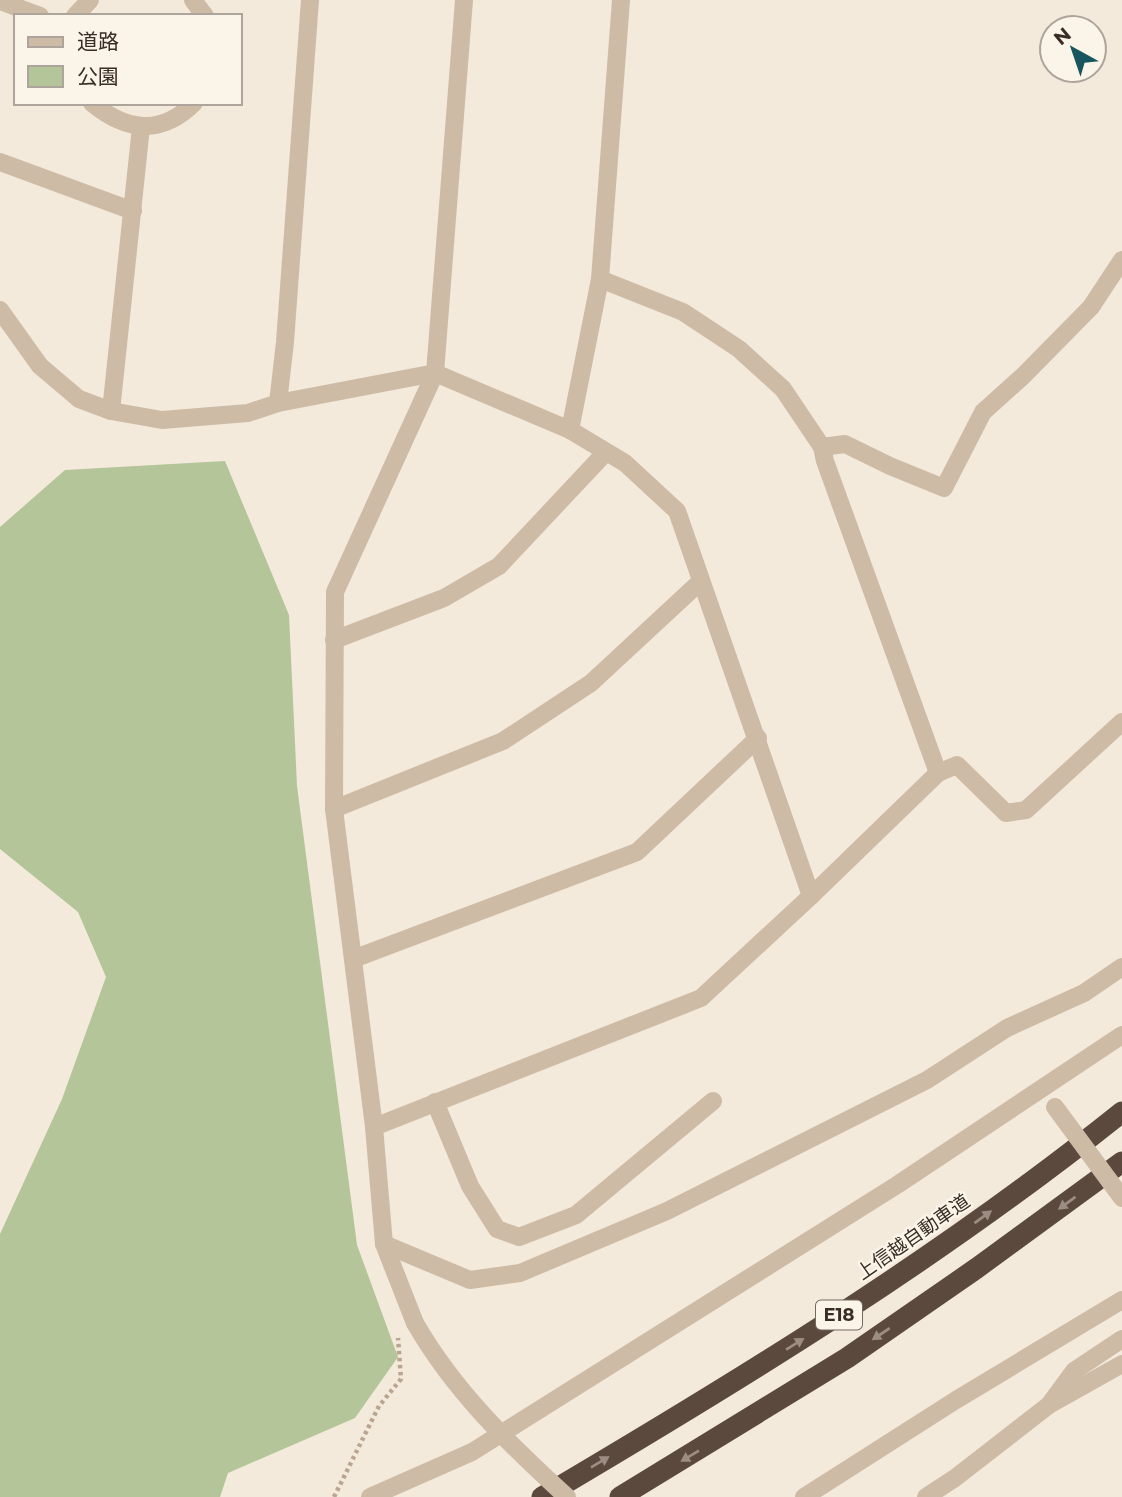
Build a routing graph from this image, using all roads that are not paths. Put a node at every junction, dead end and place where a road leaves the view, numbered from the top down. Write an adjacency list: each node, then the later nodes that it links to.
1 (90, 0): 7 (street)
2 (310, 0): 17 (street)
3 (464, 0): 16 (street)
4 (621, 0): 14 (street)
5 (0, 1): 6 (street)
6 (35, 14)
7 (77, 14)
8 (95, 105): 10 (street)
9 (192, 105): 10 (street)
10 (141, 127): 12 (street)
11 (0, 162): 12 (street)
12 (132, 211): 18 (street)
13 (1122, 260): 20 (street)
14 (600, 279): 19 (street); 20 (street)
15 (0, 310): 18 (street)
16 (435, 373): 17 (street); 19 (street); 23 (street)
17 (278, 403): 18 (street)
18 (111, 411)
19 (569, 430): 21 (street)
20 (822, 447): 26 (street)
21 (606, 452): 22 (street); 23 (street)
22 (701, 581): 25 (street); 27 (street)
23 (334, 640): 27 (street)
24 (1122, 722): 26 (street)
25 (758, 738): 28 (street); 29 (street)
26 (937, 773): 28 (street)
27 (334, 809): 29 (street)
28 (811, 897): 34 (street)
29 (353, 959): 36 (street)
30 (1122, 967): 39 (street)
31 (1122, 1035): 32 (street)
32 (1042, 1088): 38 (street, bridge); 44 (street)
33 (713, 1101): 34 (street)
34 (435, 1102): 36 (street)
35 (1122, 1112): 45 (highway, 上信越自動車道 / E18, one-way to 35)
36 (374, 1126): 39 (street)
37 (1122, 1162): 47 (highway, E18, one-way to 47)
38 (1122, 1198)
39 (384, 1244): 46 (street, bridge)
40 (1122, 1300): 48 (street)
41 (1122, 1339): 43 (street)
42 (1122, 1363): 43 (street)
43 (1049, 1405): 49 (street)
44 (370, 1497)
45 (542, 1497)
46 (567, 1497)
47 (621, 1497)
48 (804, 1497)
49 (926, 1497)

